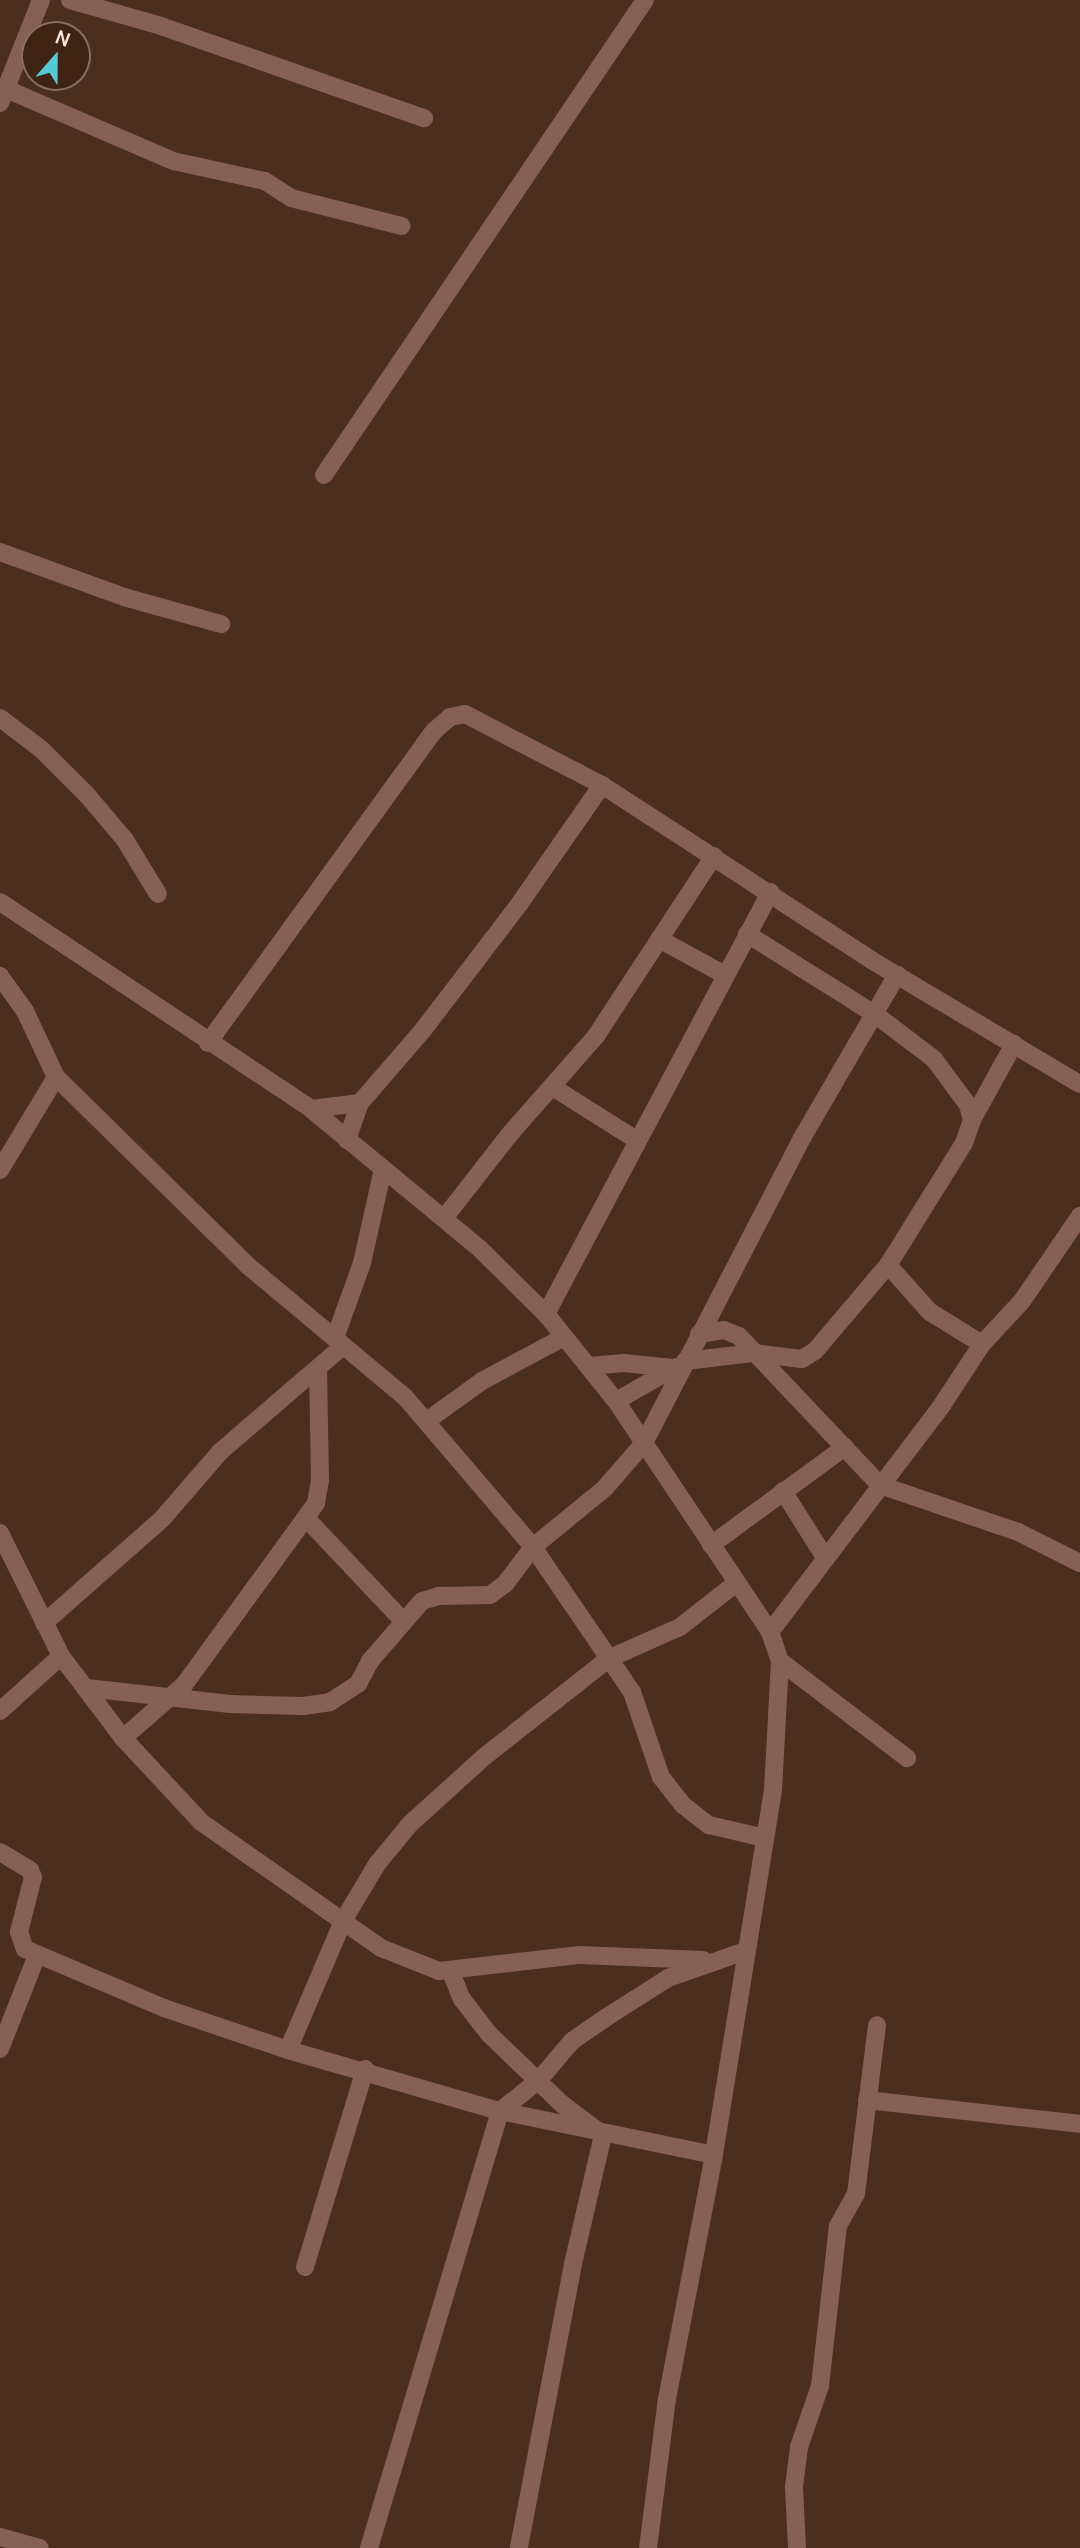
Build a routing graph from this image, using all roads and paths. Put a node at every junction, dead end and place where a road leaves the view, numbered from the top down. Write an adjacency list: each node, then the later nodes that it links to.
1 (41, 0): 4 (street)
2 (71, 0): 5 (street)
3 (645, 0): 7 (street)
4 (1, 99): 6 (street)
5 (424, 118)
6 (402, 226)
7 (324, 475)
8 (0, 552): 9 (street)
9 (220, 624)
10 (0, 718): 14 (street)
11 (602, 785): 12 (street); 22 (street); 27 (street)
12 (714, 856): 13 (street); 17 (street)
13 (770, 892): 16 (street); 19 (street)
14 (158, 894)
15 (0, 901): 22 (street)
16 (747, 934): 18 (street); 21 (street)
17 (659, 939): 18 (street); 26 (street)
18 (725, 975): 31 (street)
19 (897, 975): 21 (street); 23 (street)
20 (0, 976): 24 (street)
21 (876, 1015): 29 (street); 40 (street)
22 (208, 1043): 28 (street)
23 (1014, 1044): 25 (street); 29 (street)
24 (56, 1077): 33 (street); 39 (street)
25 (1080, 1084)
26 (554, 1088): 31 (street); 35 (street)
27 (360, 1103): 28 (street); 30 (street)
28 (311, 1109): 30 (street)
29 (972, 1120): 36 (street)
30 (348, 1140): 32 (street)
31 (638, 1141): 38 (street)
32 (383, 1169): 35 (street); 37 (street)
33 (0, 1170)
34 (1080, 1216): 43 (street)
35 (445, 1217): 38 (street)
36 (888, 1265): 43 (street); 44 (street)
37 (345, 1310): 39 (street); 42 (street)
38 (546, 1314): 41 (street)
39 (319, 1324): 42 (street)
40 (699, 1334): 44 (street); 45 (street)
41 (564, 1338): 46 (street); 49 (street)
42 (339, 1342): 47 (street); 49 (street)
43 (982, 1344): 52 (street)
44 (753, 1353): 45 (street); 51 (street)
45 (680, 1365): 46 (street); 48 (street); 50 (street)
46 (589, 1366): 48 (street)
47 (318, 1370): 54 (street); 62 (street)
48 (616, 1401): 50 (street)
49 (428, 1420): 57 (street)
50 (644, 1443): 56 (street); 57 (street)
51 (845, 1447): 52 (street); 53 (street)
52 (880, 1485): 58 (street); 59 (street)
53 (783, 1490): 56 (street); 58 (street)
54 (307, 1518): 61 (street); 68 (street)
55 (0, 1533): 62 (street)
56 (711, 1545): 60 (street)
57 (533, 1547): 61 (street); 65 (street)
58 (826, 1559): 63 (street)
59 (1080, 1563)
60 (735, 1584): 63 (street); 65 (street)
61 (404, 1622): 68 (street)
62 (44, 1623): 64 (street)
63 (770, 1632): 66 (street)
64 (61, 1656): 67 (street); 69 (street)
65 (608, 1659): 72 (street); 74 (street)
66 (780, 1661): 71 (street); 72 (street)
67 (88, 1688): 68 (street); 70 (street)
68 (169, 1700): 70 (street)
69 (0, 1711)
70 (124, 1738): 74 (street)
71 (907, 1758)
72 (765, 1838): 75 (street)
73 (0, 1852): 76 (street)
74 (343, 1921): 78 (street); 81 (street)
75 (745, 1951): 77 (street); 88 (street)
76 (37, 1955): 80 (street); 81 (street)
77 (716, 1961): 78 (street); 83 (street)
78 (450, 1970): 83 (street)
79 (877, 2025): 84 (street)
80 (0, 2047)
81 (288, 2050): 82 (street)
82 (365, 2069): 85 (street); 89 (street)
83 (539, 2080): 85 (street); 87 (street)
84 (867, 2100): 86 (street); 95 (street)
85 (500, 2111): 87 (street); 92 (street)
86 (1080, 2124)
87 (603, 2136): 88 (street); 93 (street)
88 (714, 2155): 94 (street)
89 (305, 2267)
90 (0, 2537): 91 (street)
91 (40, 2548)
92 (369, 2548)
93 (519, 2548)
94 (648, 2548)
95 (797, 2548)

